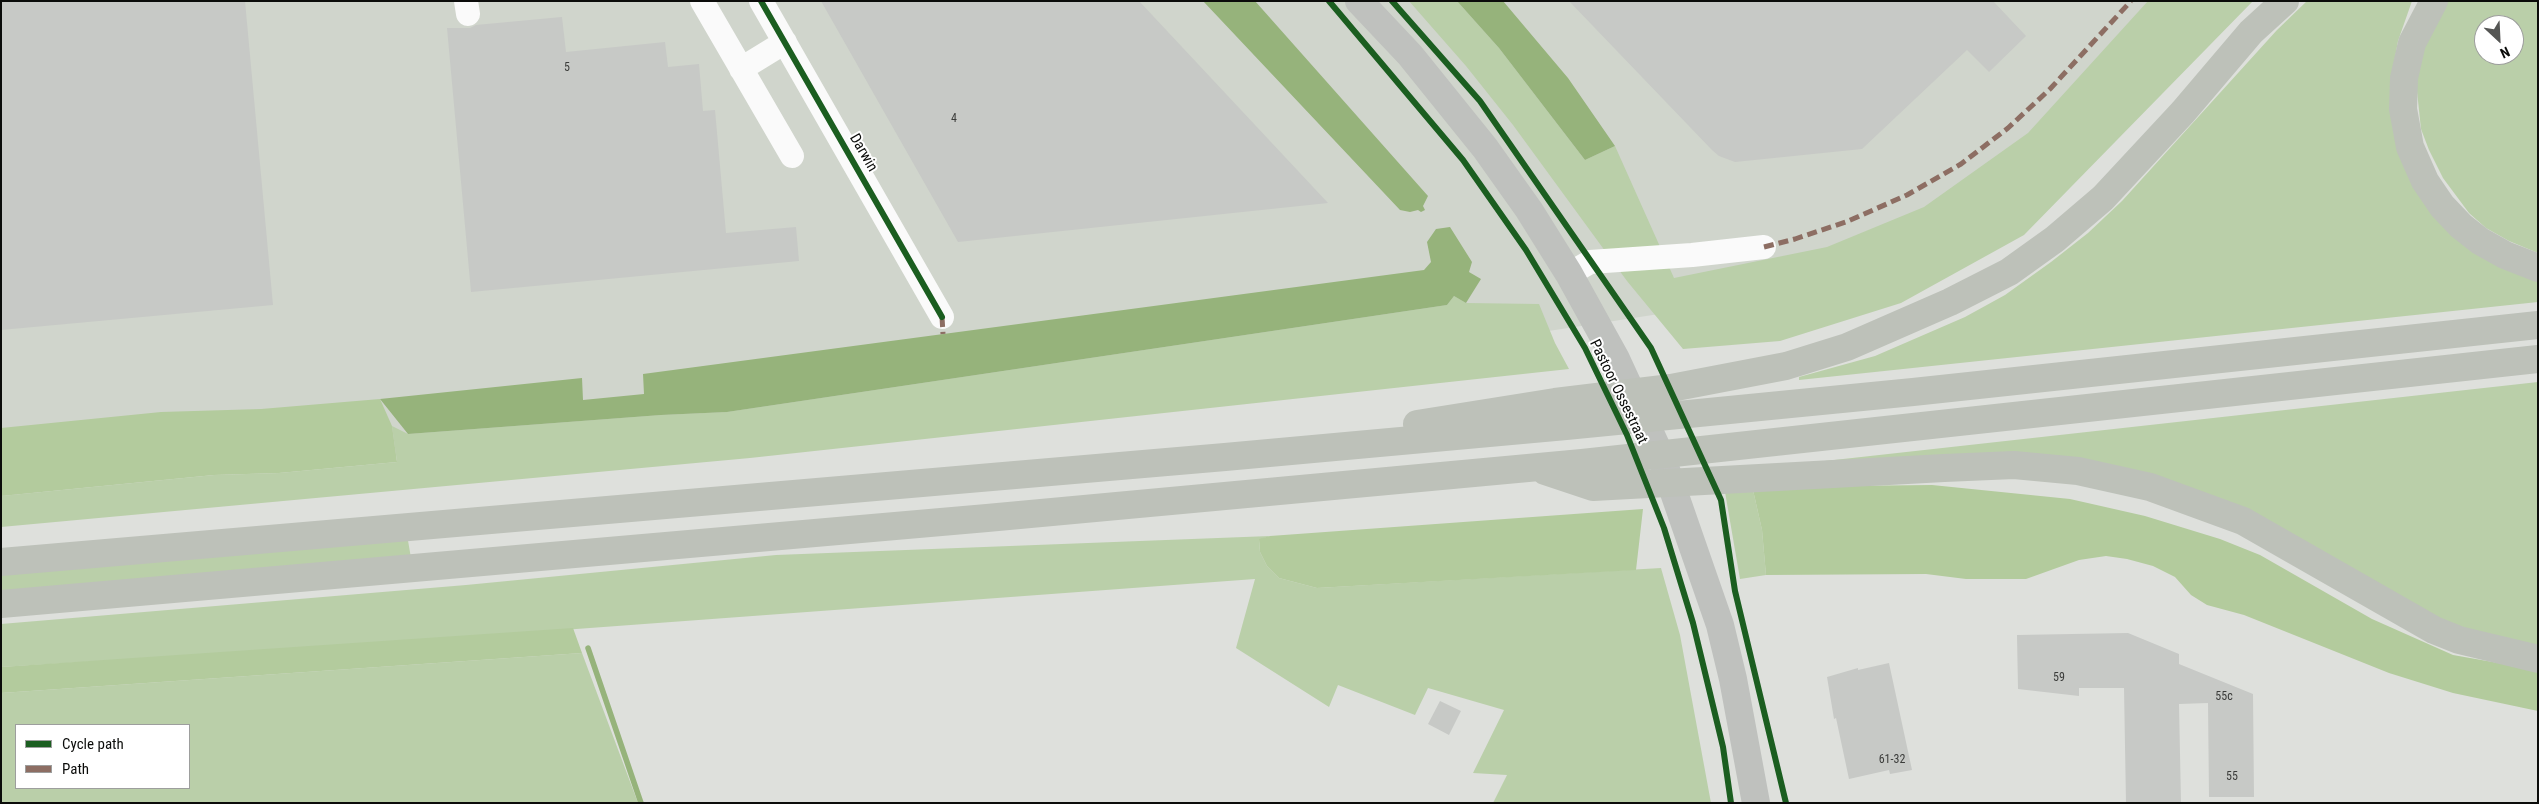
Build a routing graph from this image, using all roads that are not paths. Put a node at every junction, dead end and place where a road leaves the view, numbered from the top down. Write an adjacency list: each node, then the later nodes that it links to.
1 (702, 1): 7 (street)
2 (761, 1): 6 (street, Darwin)
3 (1358, 1): 11 (main road, Pastoor Ossestraat)
4 (2286, 1): 15 (highway)
5 (2434, 1): 10 (highway)
6 (785, 42): 7 (street); 12 (street, Darwin)
7 (741, 68): 8 (street)
8 (792, 156)
9 (1764, 246): 11 (street)
10 (2538, 268)
11 (1569, 274): 20 (main road, Pastoor Ossestraat)
12 (942, 317)
13 (2538, 325): 15 (highway)
14 (2538, 359): 16 (highway)
15 (1561, 414): 17 (highway)
16 (1588, 475): 18 (highway); 19 (highway)
17 (1, 562)
18 (1, 604)
19 (2538, 659)
20 (1756, 803)

